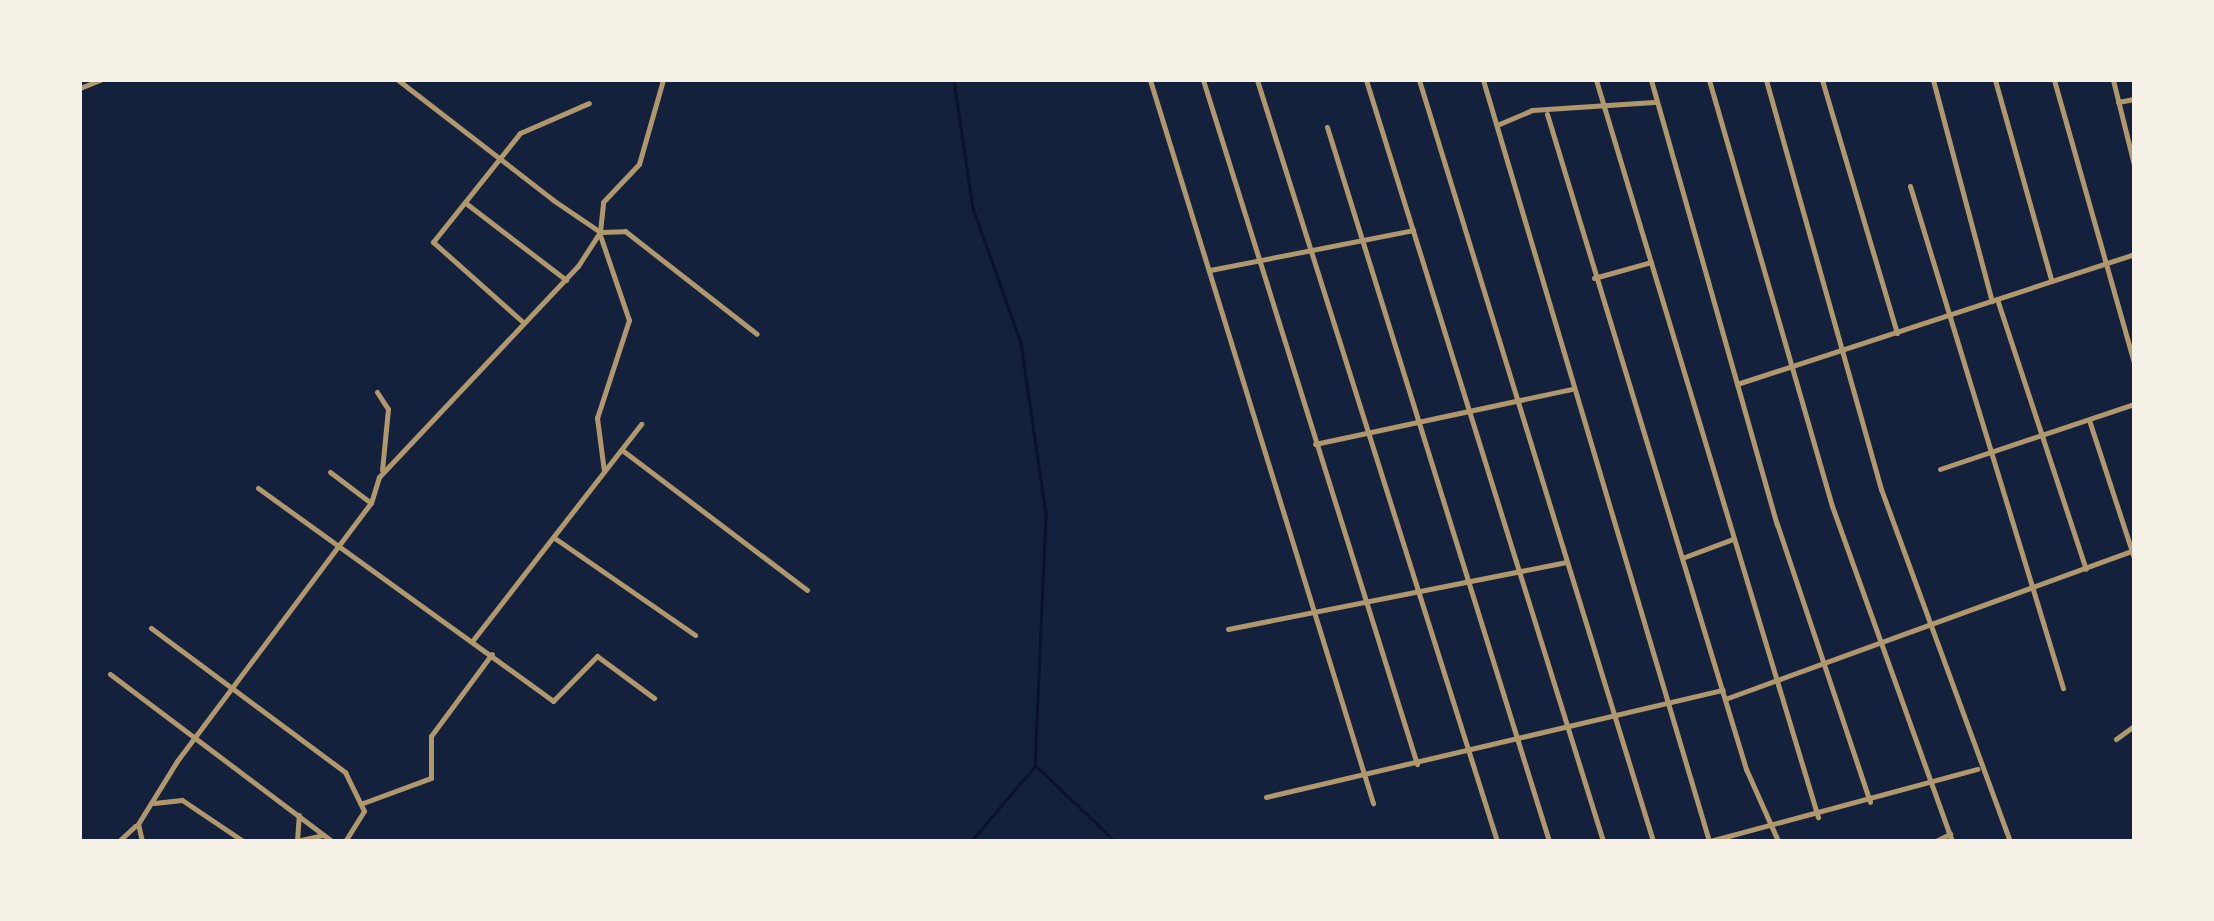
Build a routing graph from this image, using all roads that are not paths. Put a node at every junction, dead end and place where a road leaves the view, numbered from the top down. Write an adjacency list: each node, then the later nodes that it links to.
1 (100, 80): 19 (street)
2 (398, 80): 28 (street)
3 (663, 80): 33 (street)
4 (1150, 80): 40 (street)
5 (1203, 80): 37 (street)
6 (1258, 80): 35 (street)
7 (1366, 80): 32 (street)
8 (1419, 80): 55 (street)
9 (1483, 80): 26 (street)
10 (1596, 80): 24 (street)
11 (1652, 80): 21 (street)
12 (1709, 80): 51 (street)
13 (1766, 80): 49 (street)
14 (1822, 80): 47 (street)
15 (1933, 80): 44 (street)
16 (1995, 80): 43 (street)
17 (2054, 80): 39 (street)
18 (2112, 80): 22 (street)
19 (80, 88)
20 (2134, 99): 22 (street)
21 (1654, 102): 24 (street); 52 (street)
22 (2118, 102): 29 (street)
23 (588, 103): 28 (street)
24 (1603, 105): 25 (street); 38 (street)
25 (1547, 114): 26 (street); 41 (street)
26 (1497, 125): 53 (street)
27 (1327, 127): 34 (street)
28 (502, 162): 31 (street); 33 (street)
29 (2134, 165)
30 (1910, 186): 45 (street)
31 (468, 204): 42 (street); 46 (street)
32 (1414, 230): 34 (street); 57 (street)
33 (600, 232): 42 (street); 48 (street); 68 (street)
34 (1362, 242): 35 (street); 59 (street)
35 (1310, 252): 37 (street); 61 (street)
36 (2134, 254): 39 (street)
37 (1263, 260): 40 (street); 63 (street)
38 (1650, 262): 41 (street); 73 (street)
39 (2104, 263): 43 (street); 50 (street)
40 (1209, 270): 85 (street)
41 (1594, 278): 76 (street)
42 (566, 280): 46 (street)
43 (2051, 281): 44 (street)
44 (1995, 300): 45 (street); 62 (street)
45 (1945, 316): 47 (street); 65 (street)
46 (524, 322): 69 (street)
47 (1897, 333): 49 (street)
48 (758, 334)
49 (1842, 350): 51 (street); 86 (street)
50 (2134, 363)
51 (1790, 365): 52 (street); 91 (street)
52 (1737, 384): 93 (street)
53 (1572, 389): 55 (street); 101 (street)
54 (377, 392): 69 (street)
55 (1520, 402): 57 (street); 77 (street)
56 (2134, 404): 58 (street)
57 (1469, 411): 59 (street); 79 (street)
58 (2089, 420): 62 (street); 75 (street)
59 (1417, 423): 61 (street); 80 (street)
60 (642, 424): 64 (street)
61 (1366, 435): 63 (street); 83 (street)
62 (2040, 439): 65 (street); 78 (street)
63 (1315, 444): 84 (street)
64 (622, 450): 68 (street); 81 (street)
65 (1990, 454): 66 (street); 82 (street)
66 (1940, 469)
67 (330, 472): 71 (street)
68 (604, 472): 72 (street)
69 (382, 474): 71 (street)
70 (258, 488): 74 (street)
71 (371, 503): 74 (street)
72 (556, 539): 89 (street); 90 (street)
73 (1733, 539): 76 (street); 95 (street)
74 (336, 550): 90 (street); 97 (street)
75 (2133, 553): 78 (street)
76 (1682, 558): 98 (street)
77 (1566, 562): 79 (street); 102 (street)
78 (2086, 569): 82 (street)
79 (1516, 572): 80 (street); 104 (street)
80 (1467, 583): 83 (street); 107 (street)
81 (807, 590)
82 (2032, 591): 86 (street); 96 (street)
83 (1417, 596): 84 (street); 108 (street)
84 (1366, 606): 85 (street); 109 (street)
85 (1314, 617): 88 (street); 111 (street)
86 (1930, 627): 91 (street); 110 (street)
87 (152, 628): 97 (street)
88 (1228, 629)
89 (695, 635)
90 (473, 640): 92 (street)
91 (1882, 642): 93 (street); 112 (street)
92 (492, 654): 99 (street); 116 (street)
93 (1824, 662): 95 (street); 115 (street)
94 (110, 674): 105 (street)
95 (1774, 680): 100 (street); 119 (street)
96 (2063, 688)
97 (230, 690): 105 (street); 116 (street)
98 (1723, 690): 100 (street); 101 (street)
99 (654, 698)
100 (1725, 698): 121 (street)
101 (1671, 707): 102 (street); 134 (street)
102 (1615, 717): 104 (street); 133 (street)
103 (2134, 726): 106 (street)
104 (1566, 730): 107 (street); 132 (street)
105 (194, 738): 114 (street); 118 (street)
106 (2116, 739)
107 (1517, 744): 108 (street); 131 (street)
108 (1466, 756): 109 (street); 130 (street)
109 (1417, 764): 111 (street)
110 (1978, 768): 112 (street); 137 (street)
111 (1364, 773): 113 (street); 117 (street)
112 (1931, 782): 115 (street); 123 (street)
113 (1266, 797)
114 (154, 802): 120 (street); 126 (street)
115 (1870, 802): 119 (street)
116 (363, 803): 129 (street)
117 (1374, 803)
118 (300, 815): 122 (street); 127 (street)
119 (1818, 816): 121 (street)
120 (138, 824): 124 (street); 125 (street)
121 (1774, 827): 134 (street); 135 (street)
122 (324, 835): 127 (street); 128 (street)
123 (1951, 838): 136 (street)
124 (119, 841)
125 (142, 841)
126 (242, 841)
127 (297, 841)
128 (332, 841)
129 (346, 841)
130 (1497, 841)
131 (1549, 841)
132 (1602, 841)
133 (1653, 841)
134 (1710, 841)
135 (1778, 841)
136 (1936, 841)
137 (2010, 841)

